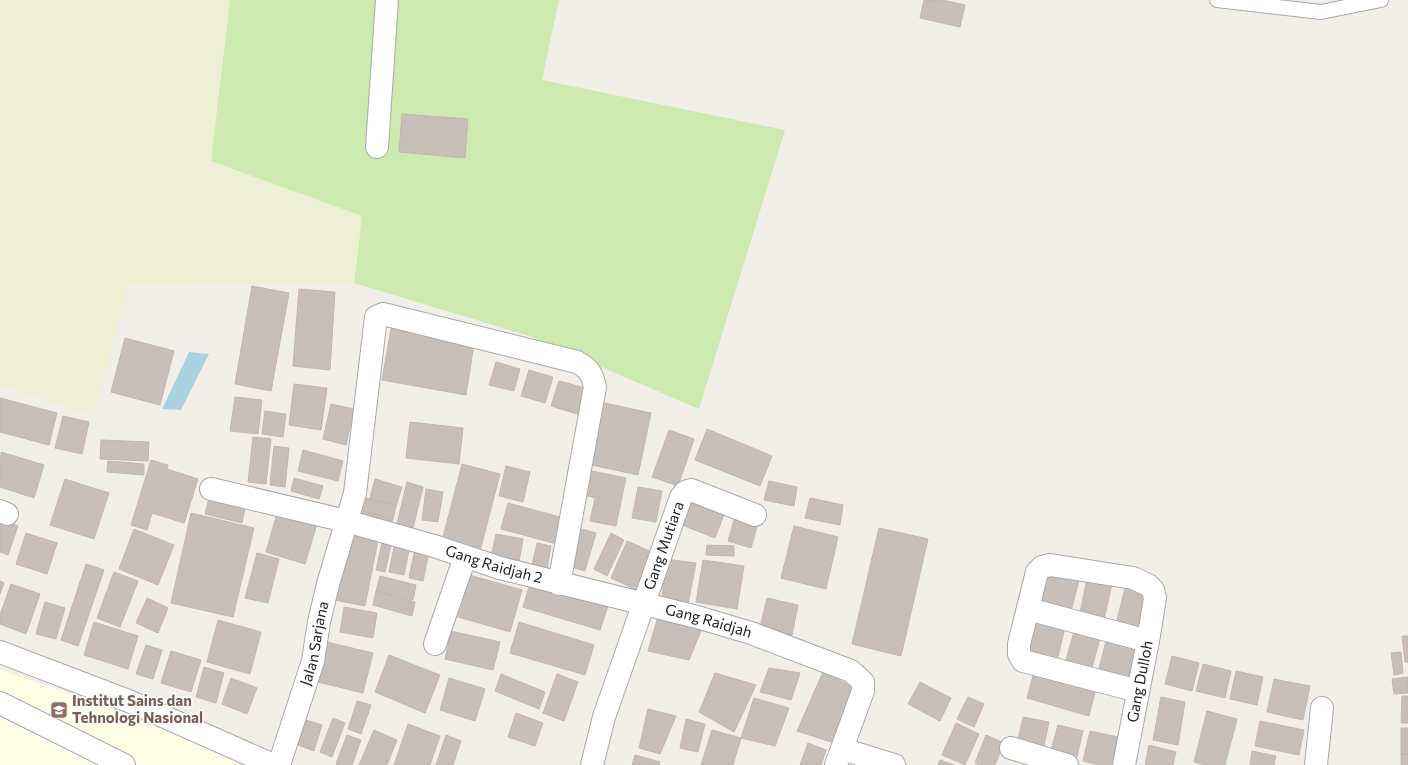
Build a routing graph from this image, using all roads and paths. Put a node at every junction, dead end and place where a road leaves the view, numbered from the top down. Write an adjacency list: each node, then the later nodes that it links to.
1 (387, 0): 4 (street)
2 (1217, 0): 3 (lane)
3 (1381, 0)
4 (377, 147)
5 (211, 489): 7 (street, Gang Raidjah 2)
6 (755, 515): 10 (street, Gang Mutiara)
7 (346, 521): 8 (street, Gang Raidjah 2); 9 (street, Jalan Sarjana); 22 (street, Jalan Sarjana)
8 (465, 557): 9 (street, Gang Raidjah 2); 13 (street)
9 (559, 584): 10 (street, Gang Raidjah 2)
10 (643, 604): 19 (street, Gang Raidjah); 23 (street)
11 (1028, 609): 12 (street); 12 (street, Gang Dulloh); 15 (street)
12 (1148, 641): 15 (street, Gang Dulloh)
13 (436, 644)
14 (0, 652): 21 (street)
15 (1138, 691): 26 (street, Gang Dulloh)
16 (0, 704): 20 (street)
17 (1322, 708): 27 (street)
18 (1011, 748): 25 (street)
19 (839, 757): 24 (street)
20 (124, 765)
21 (273, 765)
22 (279, 765)
23 (592, 765)
24 (894, 765)
25 (1067, 765)
26 (1124, 765)
27 (1316, 765)

